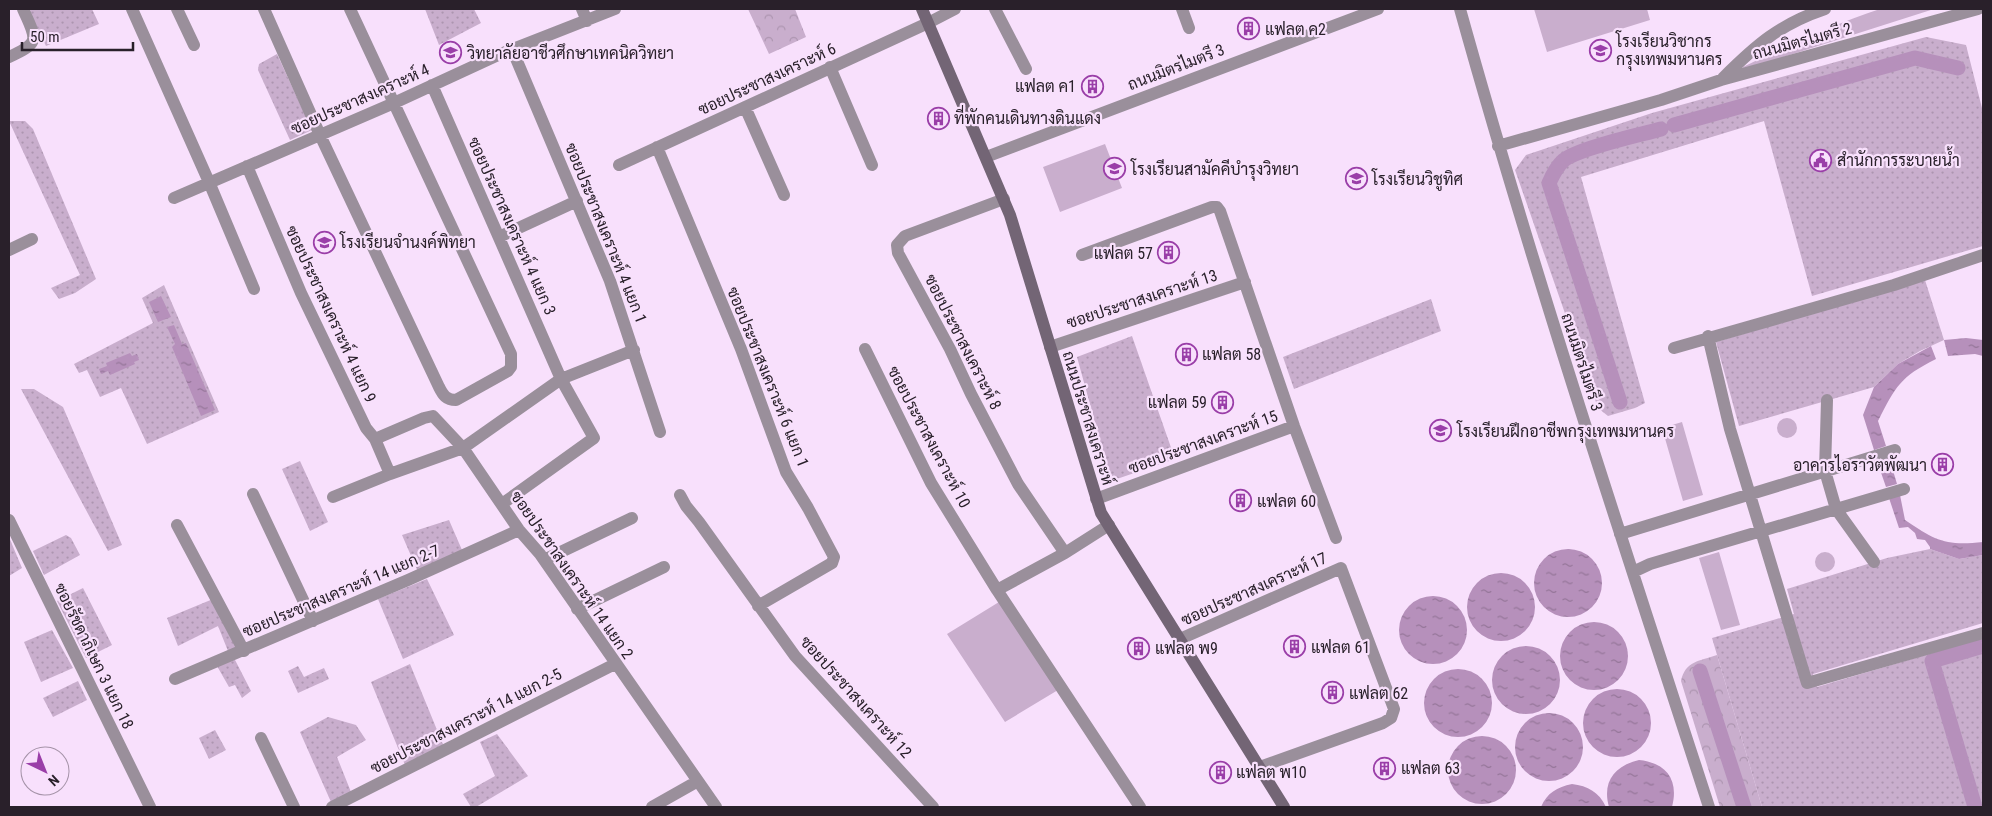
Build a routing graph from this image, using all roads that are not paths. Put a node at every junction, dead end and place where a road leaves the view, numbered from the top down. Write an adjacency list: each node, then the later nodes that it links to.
1 (23, 9): 21 (street)
2 (132, 9): 35 (street)
3 (177, 9): 19 (street)
4 (264, 9): 28 (street)
5 (350, 9): 26 (street)
6 (615, 9): 16 (street, ซอยประชาสงเคราะห์ 4)
7 (922, 9): 17 (street, ถนนประชาสงเคราะห์)
8 (955, 9): 17 (street, ซอยประชาสงเคราะห์ 6)
9 (995, 9): 23 (street)
10 (1182, 9): 18 (street)
11 (1378, 9): 31 (street, ถนนมิตรไมตรี 3)
12 (1460, 9): 29 (street, ถนนมิตรไมตรี 3)
13 (1825, 9): 24 (street, ถนนมิตรไมตรี 2)
14 (1978, 9): 15 (street, ถนนมิตรไมตรี 2)
15 (1961, 11): 24 (street, ถนนมิตรไมตรี 2)
16 (584, 15): 20 (street, ซอยประชาสงเคราะห์ 4)
17 (928, 23): 22 (street, ซอยประชาสงเคราะห์ 6); 31 (street, ถนนประชาสงเคราะห์)
18 (1189, 28)
19 (194, 45)
20 (512, 50): 25 (street, ซอยประชาสงเคราะห์ 4); 39 (street, ซอยประชาสงเคราะห์ 4 แยก 1)
21 (9, 57)
22 (830, 67): 27 (street, ซอยประชาสงเคราะห์ 6); 33 (street)
23 (1026, 69)
24 (1721, 80): 29 (street, ถนนมิตรไมตรี 2)
25 (432, 85): 26 (street, ซอยประชาสงเคราะห์ 4); 40 (street, ซอยประชาสงเคราะห์ 4 แยก 3)
26 (394, 103): 28 (street, ซอยประชาสงเคราะห์ 4); 28 (street)
27 (745, 107): 30 (street, ซอยประชาสงเคราะห์ 6); 36 (street)
28 (320, 135): 34 (street, ซอยประชาสงเคราะห์ 4)
29 (1498, 146): 75 (street, ถนนมิตรไมตรี 3)
30 (657, 147): 32 (street, ซอยประชาสงเคราะห์ 6); 83 (street, ซอยประชาสงเคราะห์ 6 แยก 1)
31 (986, 157): 38 (street, ถนนประชาสงเคราะห์)
32 (619, 165)
33 (872, 165)
34 (247, 166): 35 (street, ซอยประชาสงเคราะห์ 4); 56 (street, ซอยประชาสงเคราะห์ 4 แยก 9)
35 (209, 182): 37 (street, ซอยประชาสงเคราะห์ 4); 46 (street)
36 (784, 195)
37 (174, 198)
38 (1004, 199): 48 (street, ถนนประชาสงเคราะห์); 77 (street, ซอยประชาสงเคราะห์ 8)
39 (577, 201): 40 (street); 51 (street, ซอยประชาสงเคราะห์ 4 แยก 1)
40 (499, 237): 52 (street, ซอยประชาสงเคราะห์ 4 แยก 3)
41 (32, 240): 42 (street)
42 (9, 250)
43 (1082, 255): 45 (street)
44 (1983, 255): 47 (street)
45 (1244, 282): 48 (street, ซอยประชาสงเคราะห์ 13); 54 (street)
46 (254, 289)
47 (1708, 337): 49 (street); 63 (street)
48 (1050, 347): 66 (street, ถนนประชาสงเคราะห์)
49 (1674, 348)
50 (865, 349): 82 (street, ซอยประชาสงเคราะห์ 10)
51 (634, 350): 52 (street); 55 (street, ซอยประชาสงเคราะห์ 4 แยก 1)
52 (561, 379): 57 (street); 67 (street, ซอยประชาสงเคราะห์ 4 แยก 3)
53 (1827, 400): 59 (street)
54 (1294, 426): 66 (street, ซอยประชาสงเคราะห์ 15); 76 (street)
55 (660, 432)
56 (375, 440): 57 (street, ซอยประชาสงเคราะห์ 14 แยก 2); 60 (street, ซอยประชาสงเคราะห์ 4 แยก 9)
57 (464, 448): 60 (street); 67 (street, ซอยประชาสงเคราะห์ 14 แยก 2)
58 (1895, 450): 59 (street)
59 (1825, 471): 63 (street); 68 (street)
60 (390, 474): 65 (street)
61 (1904, 489): 68 (street)
62 (253, 494): 85 (street)
63 (1750, 494): 74 (street); 75 (street)
64 (680, 495): 83 (street)
65 (333, 497)
66 (1096, 499): 72 (street, ถนนประชาสงเคราะห์)
67 (502, 504): 73 (street, ซอยประชาสงเคราะห์ 14 แยก 2)
68 (1836, 509): 74 (street); 79 (street)
69 (632, 518): 78 (street)
70 (9, 520): 94 (street, ซอยรัชดาภิเษก 3 แยก 18)
71 (177, 525): 88 (street)
72 (1109, 525): 77 (street); 87 (street, ถนนประชาสงเคราะห์)
73 (519, 530): 78 (street, ซอยประชาสงเคราะห์ 14 แยก 2); 85 (street, ซอยประชาสงเคราะห์ 14 แยก 2-7)
74 (1761, 531): 81 (street); 86 (street)
75 (1620, 534): 81 (street, ถนนมิตรไมตรี 3)
76 (1336, 538)
77 (1065, 552): 82 (street)
78 (544, 560): 84 (street, ซอยประชาสงเคราะห์ 14 แยก 2)
79 (1874, 562)
80 (664, 566): 84 (street)
81 (1632, 572): 102 (street, ถนนมิตรไมตรี 3)
82 (997, 590): 100 (street, ซอยประชาสงเคราะห์ 10)
83 (758, 606): 99 (street, ซอยประชาสงเคราะห์ 12)
84 (577, 609): 89 (street, ซอยประชาสงเคราะห์ 14 แยก 2)
85 (313, 621): 88 (street, ซอยประชาสงเคราะห์ 14 แยก 2-7)
86 (1983, 633)
87 (1180, 639): 92 (street, ถนนประชาสงเคราะห์); 92 (street, ซอยประชาสงเคราะห์ 17)
88 (244, 651): 90 (street, ซอยประชาสงเคราะห์ 14 แยก 2-7)
89 (615, 664): 93 (street, ซอยประชาสงเคราะห์ 14 แยก 2); 96 (street, ซอยประชาสงเคราะห์ 14 แยก 2-5)
90 (175, 679)
91 (260, 738): 95 (street)
92 (1260, 767): 101 (street, ถนนประชาสงเคราะห์)
93 (698, 781): 97 (street); 98 (street, ซอยประชาสงเคราะห์ 14 แยก 2)
94 (150, 807)
95 (294, 807)
96 (332, 807)
97 (652, 807)
98 (716, 807)
99 (933, 807)
100 (1140, 807)
101 (1284, 807)
102 (1709, 807)

